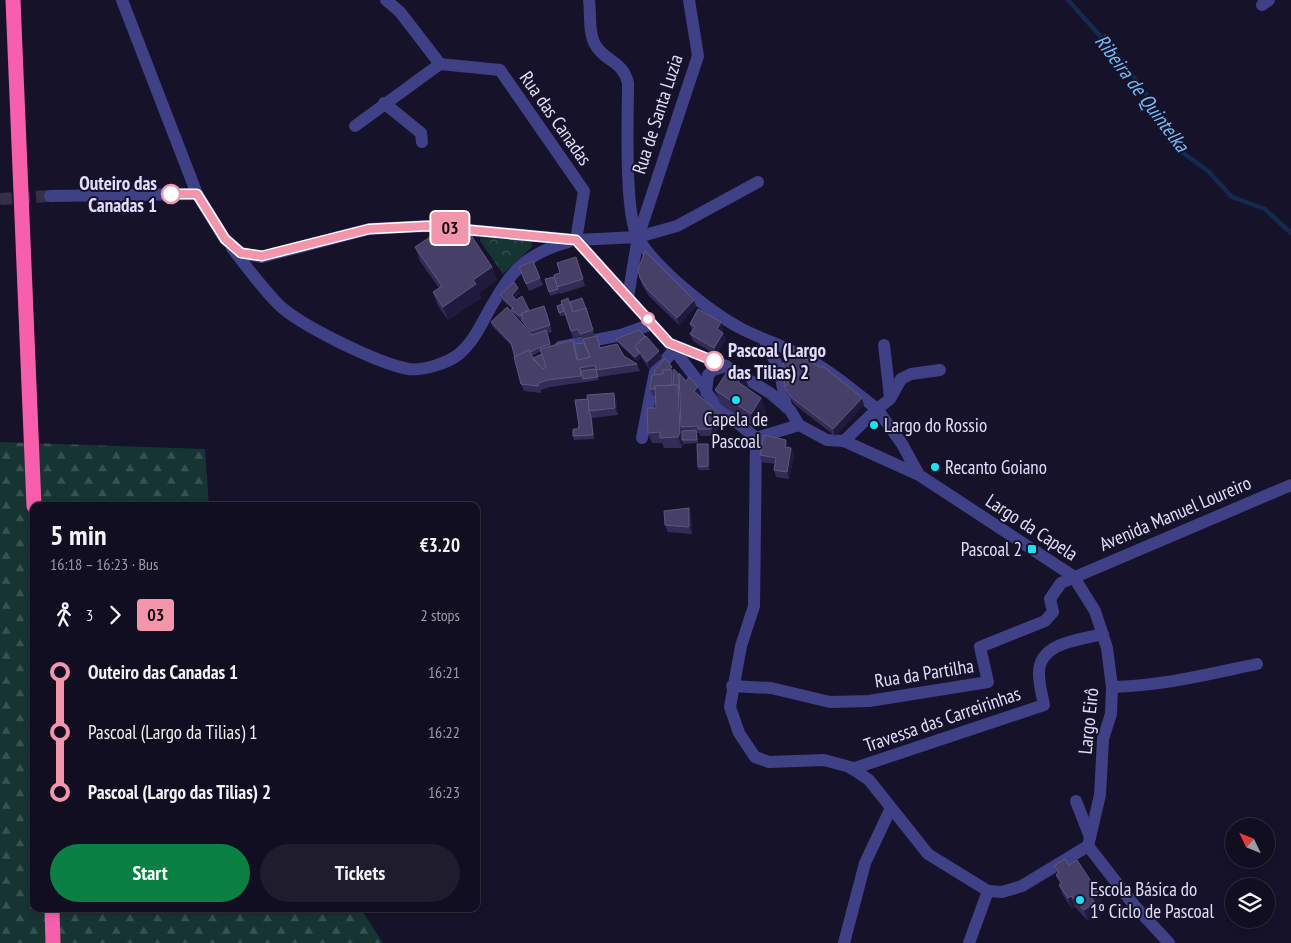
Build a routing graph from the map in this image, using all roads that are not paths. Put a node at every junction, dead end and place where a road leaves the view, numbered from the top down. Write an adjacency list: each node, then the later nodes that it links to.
1 (13, 0): 34 (highway)
2 (122, 0): 11 (street)
3 (386, 0): 6 (street)
4 (589, 0): 13 (street)
5 (689, 0): 13 (street, Rua de Santa Luzia)
6 (440, 64): 7 (street); 15 (street, Rua das Canadas)
7 (384, 103): 8 (street); 9 (street)
8 (355, 126)
9 (422, 142)
10 (758, 182): 13 (street)
11 (197, 194): 12 (street); 14 (street)
12 (50, 196)
13 (638, 238): 15 (street); 16 (street); 18 (street)
14 (225, 239): 15 (street); 15 (street)
15 (576, 240): 16 (street)
16 (628, 297): 17 (street)
17 (652, 324): 20 (street); 21 (street)
18 (764, 339): 26 (street); 27 (street)
19 (884, 345): 25 (street)
20 (671, 346): 22 (street); 24 (street); 29 (street)
21 (545, 351)
22 (726, 366): 24 (street); 26 (street)
23 (940, 370): 25 (street)
24 (706, 392): 30 (street)
25 (890, 400): 27 (street)
26 (786, 407): 28 (street)
27 (877, 409): 31 (street); 32 (street)
28 (799, 425): 30 (street); 31 (street)
29 (642, 438)
30 (756, 438): 38 (street)
31 (844, 442): 32 (street)
32 (919, 475): 35 (street, Largo da Capela)
33 (1291, 485): 35 (street, Avenida Manuel Loureiro)
34 (34, 502)
35 (1073, 576): 36 (street, Largo Eirô); 38 (street, Rua da Partilha)
36 (1103, 634): 39 (street, Largo Eirô); 40 (street, Travessa das Carreirinhas)
37 (1257, 664): 39 (street)
38 (732, 686): 40 (street)
39 (1112, 687): 43 (street, Largo Eirô)
40 (852, 769): 42 (street)
41 (1076, 801): 43 (street)
42 (892, 808): 44 (street); 47 (street)
43 (1089, 841): 44 (street); 49 (street)
44 (988, 891): 48 (street)
45 (52, 912): 46 (highway)
46 (53, 943)
47 (844, 943)
48 (969, 943)
49 (1169, 943)

